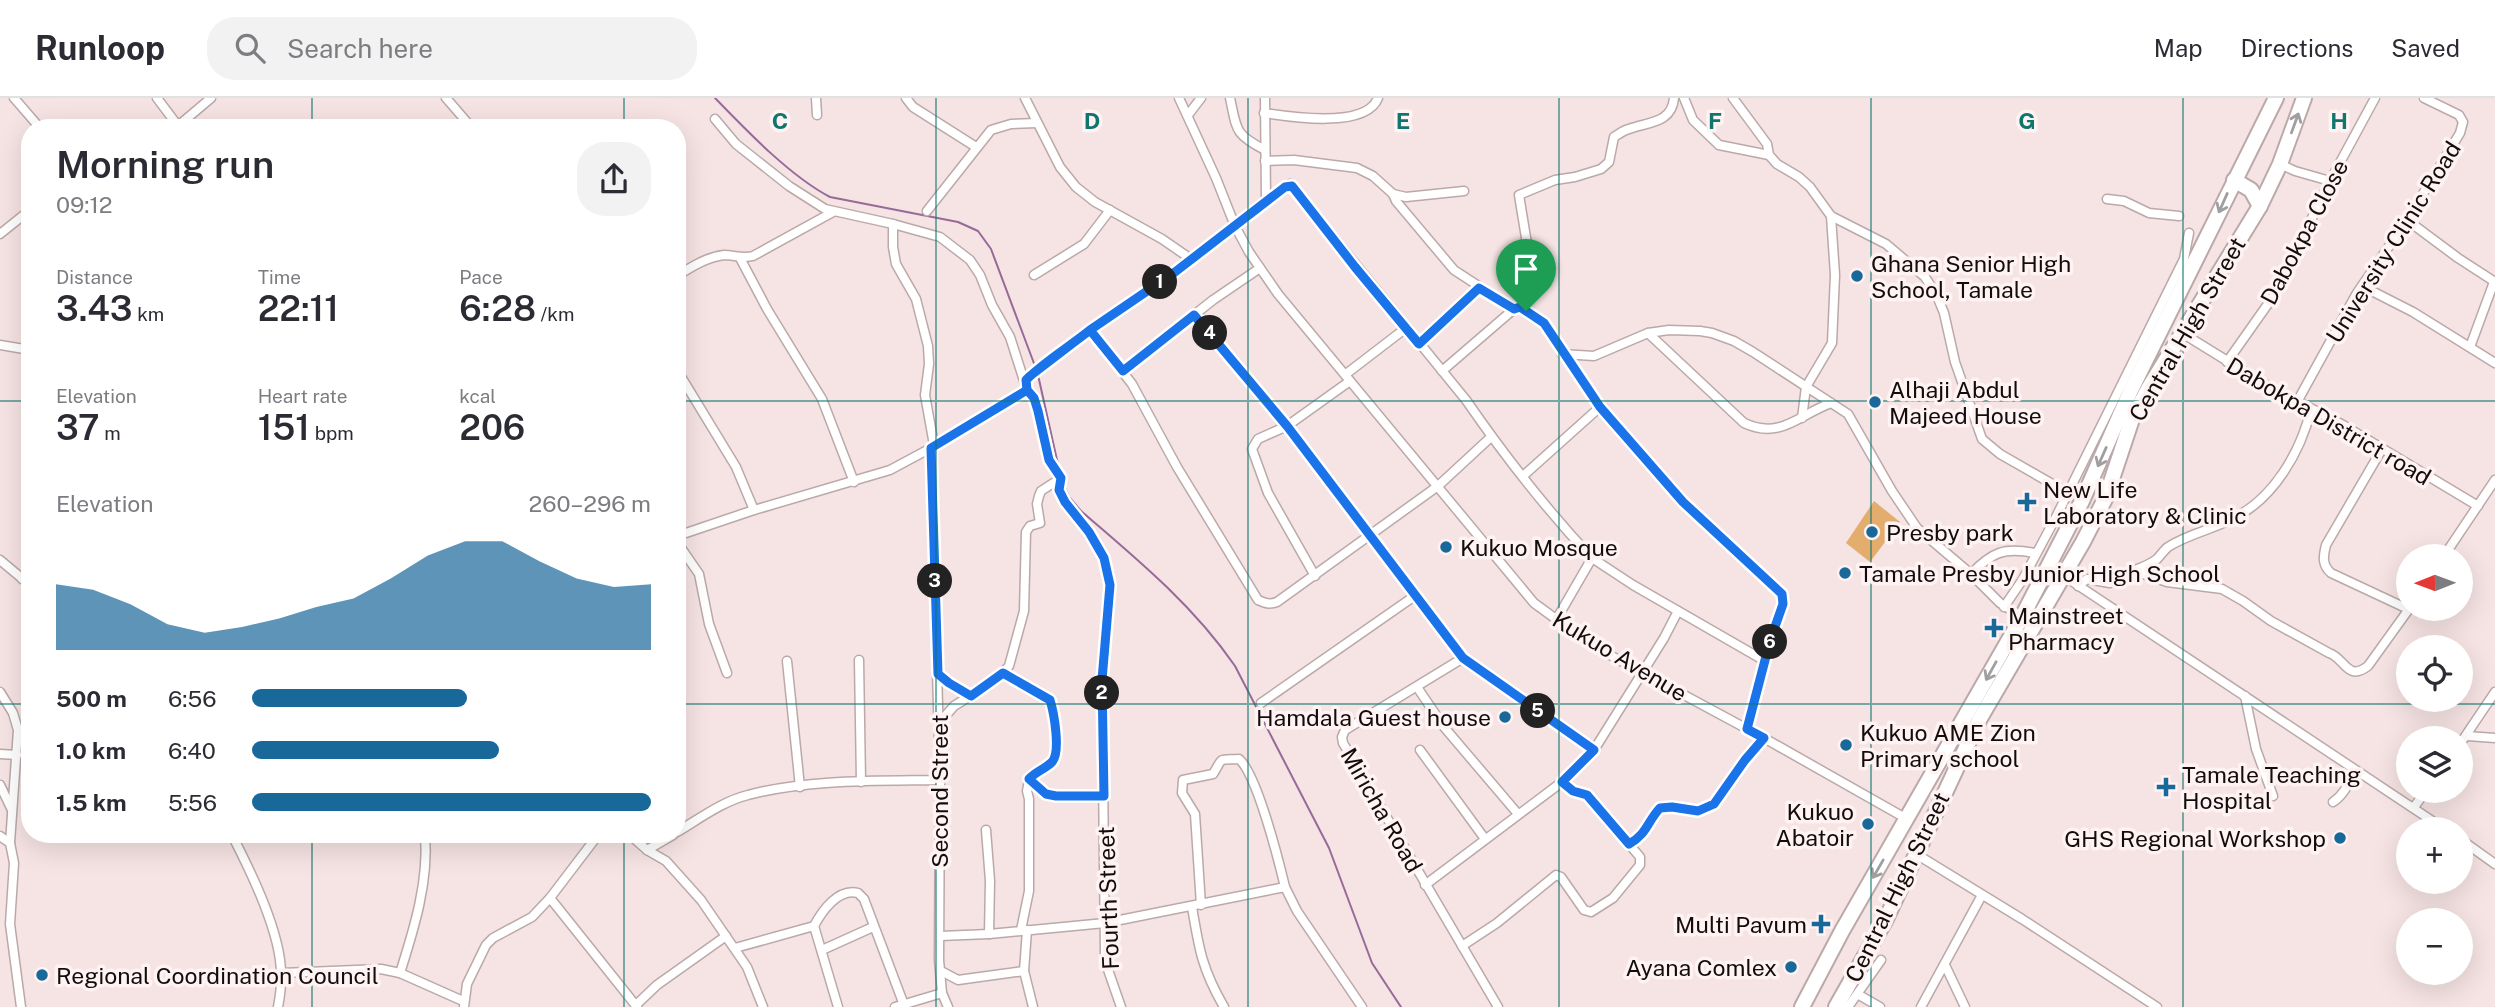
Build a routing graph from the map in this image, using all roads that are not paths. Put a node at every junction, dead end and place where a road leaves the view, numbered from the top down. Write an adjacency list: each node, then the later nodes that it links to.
1 (14, 98): 24 (street)
2 (157, 98): 25 (street)
3 (211, 98): 26 (street)
4 (446, 98): 27 (street)
5 (816, 98): 21 (street)
6 (906, 98): 29 (street)
7 (1025, 98): 28 (street)
8 (1179, 98): 22 (street, Kukuo Avenue)
9 (1201, 98): 22 (street)
10 (1230, 98): 30 (street)
11 (1265, 98): 20 (street)
12 (1378, 98): 20 (street)
13 (1674, 98): 61 (street)
14 (1684, 98): 31 (street)
15 (1733, 98): 31 (street)
16 (2276, 98): 34 (highway, Central High Street)
17 (2304, 98): 33 (highway, Central High Street, one-way to 17)
18 (2375, 98): 35 (street, Dabokpa Close)
19 (2424, 98): 47 (street, University Clinic Road)
20 (1264, 113): 30 (street)
21 (817, 114)
22 (1188, 115): 49 (street, Kukuo Avenue)
23 (715, 118): 43 (street)
24 (32, 119)
25 (173, 119)
26 (188, 119)
27 (464, 119)
28 (1037, 123): 29 (street); 41 (street)
29 (976, 148): 42 (street)
30 (1265, 150): 32 (street)
31 (1769, 155): 44 (street)
32 (1265, 161): 37 (street); 38 (street)
33 (2280, 164): 35 (street); 40 (highway, Central High Street)
34 (2234, 180): 40 (highway); 92 (highway, Central High Street, one-way to 92)
35 (2330, 181): 72 (street, Dabokpa Close)
36 (1464, 191): 37 (street)
37 (1393, 194): 59 (street)
38 (1266, 200): 49 (street); 63 (street)
39 (2107, 200): 45 (street)
40 (2260, 206): 66 (highway, Central High Street)
41 (1110, 210): 53 (street); 56 (street)
42 (927, 211)
43 (833, 212): 48 (street, Fourth Street); 52 (street)
44 (1831, 216): 77 (street); 95 (street)
45 (2179, 216)
46 (21, 217): 51 (street)
47 (2407, 220): 57 (street); 58 (street, University Clinic Road)
48 (893, 223): 78 (street, Fourth Street); 87 (street, Second Street)
49 (1235, 226): 53 (street); 54 (street, Kukuo Avenue)
50 (2189, 233): 95 (street)
51 (0, 234)
52 (740, 258): 55 (street); 93 (street)
53 (1191, 259): 64 (street)
54 (1260, 268): 62 (street); 76 (street, Kukuo Avenue)
55 (686, 271)
56 (1034, 275)
57 (2494, 282): 69 (street)
58 (2362, 286): 69 (street); 80 (street, University Clinic Road)
59 (1479, 288): 60 (street); 67 (street)
60 (1514, 309): 61 (street); 75 (street)
61 (1526, 311): 71 (street)
62 (1194, 315): 74 (street); 85 (street)
63 (1406, 328): 67 (street); 76 (street)
64 (1090, 330): 74 (street); 78 (street)
65 (1648, 333): 71 (street); 77 (street); 84 (street)
66 (2182, 333): 72 (street, Dabokpa District road); 96 (highway, Central High Street)
67 (1419, 344): 75 (street)
68 (0, 345): 70 (street)
69 (2470, 347): 73 (street)
70 (21, 348)
71 (1562, 354): 82 (street)
72 (2227, 362): 80 (street, Dabokpa District road)
73 (2495, 363)
74 (1123, 371): 110 (street)
75 (1442, 371): 86 (street)
76 (1348, 378): 85 (street); 94 (street, Kukuo Avenue)
77 (1806, 387): 81 (street); 84 (street)
78 (1027, 390): 87 (street); 90 (street, Fourth Street)
79 (686, 391): 98 (street)
80 (2297, 402): 83 (street, Dabokpa District road)
81 (1831, 403): 84 (street); 109 (street)
82 (1600, 407): 89 (street); 124 (street)
83 (2311, 409): 88 (street, Dabokpa District road); 108 (street)
84 (1802, 418)
85 (1287, 426): 102 (street); 110 (street)
86 (1492, 437): 89 (street); 94 (street)
87 (933, 447): 93 (street); 128 (street, Second Street)
88 (2382, 449): 97 (street, Dabokpa District road); 115 (street)
89 (1524, 476): 106 (street)
90 (1061, 478): 126 (street); 152 (street, Fourth Street)
91 (2495, 480): 97 (street)
92 (2091, 481): 96 (highway); 100 (highway, Central High Street)
93 (855, 482): 98 (street)
94 (1438, 486): 102 (street); 119 (street, Kukuo Avenue)
95 (2068, 493): 99 (street)
96 (2106, 497): 112 (highway, Central High Street)
97 (2478, 506): 103 (street)
98 (754, 510): 101 (street)
99 (2056, 517): 100 (street); 104 (street)
100 (2070, 525): 118 (highway, Central High Street)
101 (686, 533)
102 (1371, 535): 110 (street); 114 (street)
103 (2452, 544)
104 (2035, 553): 109 (street); 116 (street)
105 (686, 555): 125 (street)
106 (1592, 558): 117 (street); 119 (street)
107 (0, 560): 111 (street)
108 (2131, 570): 113 (street); 120 (street)
109 (1971, 574): 116 (street)
110 (1315, 576)
111 (21, 578)
112 (2061, 579): 113 (street); 174 (highway, Central High Street)
113 (2078, 586): 133 (street)
114 (1416, 595): 121 (street); 134 (street)
115 (2396, 603)
116 (2004, 607): 118 (street)
117 (1678, 611): 124 (street); 127 (street)
118 (2022, 617): 160 (highway, Central High Street, one-way to 160)
119 (1556, 620): 127 (street, Kukuo Avenue)
120 (2400, 621)
121 (1463, 658): 129 (street, Miricha Road); 142 (street)
122 (859, 660): 148 (street)
123 (787, 661): 151 (street)
124 (1765, 661): 137 (street)
125 (727, 673)
126 (1003, 673): 132 (street); 146 (street)
127 (1642, 673): 137 (street, Kukuo Avenue); 142 (street)
128 (938, 674): 132 (street); 135 (street, Second Street)
129 (1417, 687): 158 (street); 176 (street, Miricha Road)
130 (0, 692): 144 (street)
131 (2495, 692): 136 (street)
132 (971, 696): 135 (street)
133 (2245, 696): 145 (street); 153 (street)
134 (1261, 703)
135 (939, 723): 147 (street, Second Street)
136 (2473, 727)
137 (1747, 729): 139 (street, Kukuo Avenue)
138 (2473, 736): 140 (street)
139 (1764, 738): 160 (street, Kukuo Avenue); 171 (street)
140 (2495, 738)
141 (1420, 750): 164 (street)
142 (1594, 750): 149 (street)
143 (0, 754): 144 (street)
144 (17, 755): 157 (street)
145 (2355, 770): 154 (street); 156 (street)
146 (1029, 779): 152 (street); 184 (street)
147 (940, 780): 148 (street); 187 (street, Second Street)
148 (862, 782): 151 (street)
149 (1562, 782): 158 (street); 171 (street)
150 (0, 785): 157 (street)
151 (800, 787): 161 (street)
152 (1104, 796): 181 (street, Fourth Street)
153 (2273, 796)
154 (2333, 802)
155 (2417, 803): 156 (street)
156 (2414, 807): 159 (street)
157 (13, 813): 170 (street)
158 (1518, 814): 164 (street)
159 (2428, 817)
160 (1908, 819): 212 (highway, Central High Street, one-way to 212)
161 (686, 827)
162 (986, 830): 185 (street)
163 (0, 836): 170 (street)
164 (1485, 839): 176 (street)
165 (236, 843): 195 (street)
166 (425, 843): 196 (street)
167 (592, 843): 179 (street)
168 (639, 843): 173 (street)
169 (659, 843): 173 (street)
170 (10, 844): 202 (street)
171 (1629, 844): 188 (street)
172 (2473, 848): 175 (street)
173 (647, 850): 186 (street)
174 (1916, 854): 178 (street); 213 (highway, Central High Street)
175 (2495, 864)
176 (1425, 885): 188 (street, Miricha Road)
177 (1285, 887): 180 (street); 180 (street); 210 (street)
178 (1982, 895): 192 (street); 218 (street)
179 (551, 898): 199 (street); 200 (street)
180 (1197, 906): 181 (street); 209 (street)
181 (1105, 923): 184 (street); 208 (street, Fourth Street)
182 (814, 926): 183 (street); 189 (street); 190 (street)
183 (873, 928): 190 (street); 201 (street)
184 (1024, 930): 185 (street); 194 (street)
185 (989, 934): 187 (street)
186 (726, 936): 189 (street); 200 (street)
187 (940, 936): 193 (street, Second Street)
188 (1462, 946): 211 (street, Miricha Road)
189 (735, 948): 204 (street)
190 (822, 950): 205 (street)
191 (1881, 960): 198 (street)
192 (1945, 965): 216 (street); 217 (street)
193 (941, 971): 194 (street); 197 (street, Second Street)
194 (1024, 971): 207 (street)
195 (282, 973): 196 (street); 203 (street)
196 (400, 973): 199 (street)
197 (942, 993): 201 (street); 206 (street, Second Street)
198 (1858, 995): 214 (street); 215 (street)
199 (463, 1004)
200 (636, 1006)
201 (900, 1006)
202 (21, 1007)
203 (278, 1007)
204 (763, 1007)
205 (838, 1007)
206 (948, 1007)
207 (1032, 1007)
208 (1121, 1007)
209 (1224, 1007)
210 (1362, 1007)
211 (1499, 1007)
212 (1802, 1007)
213 (1836, 1007)
214 (1848, 1007)
215 (1880, 1007)
216 (1921, 1007)
217 (1965, 1007)
218 (2157, 1007)

